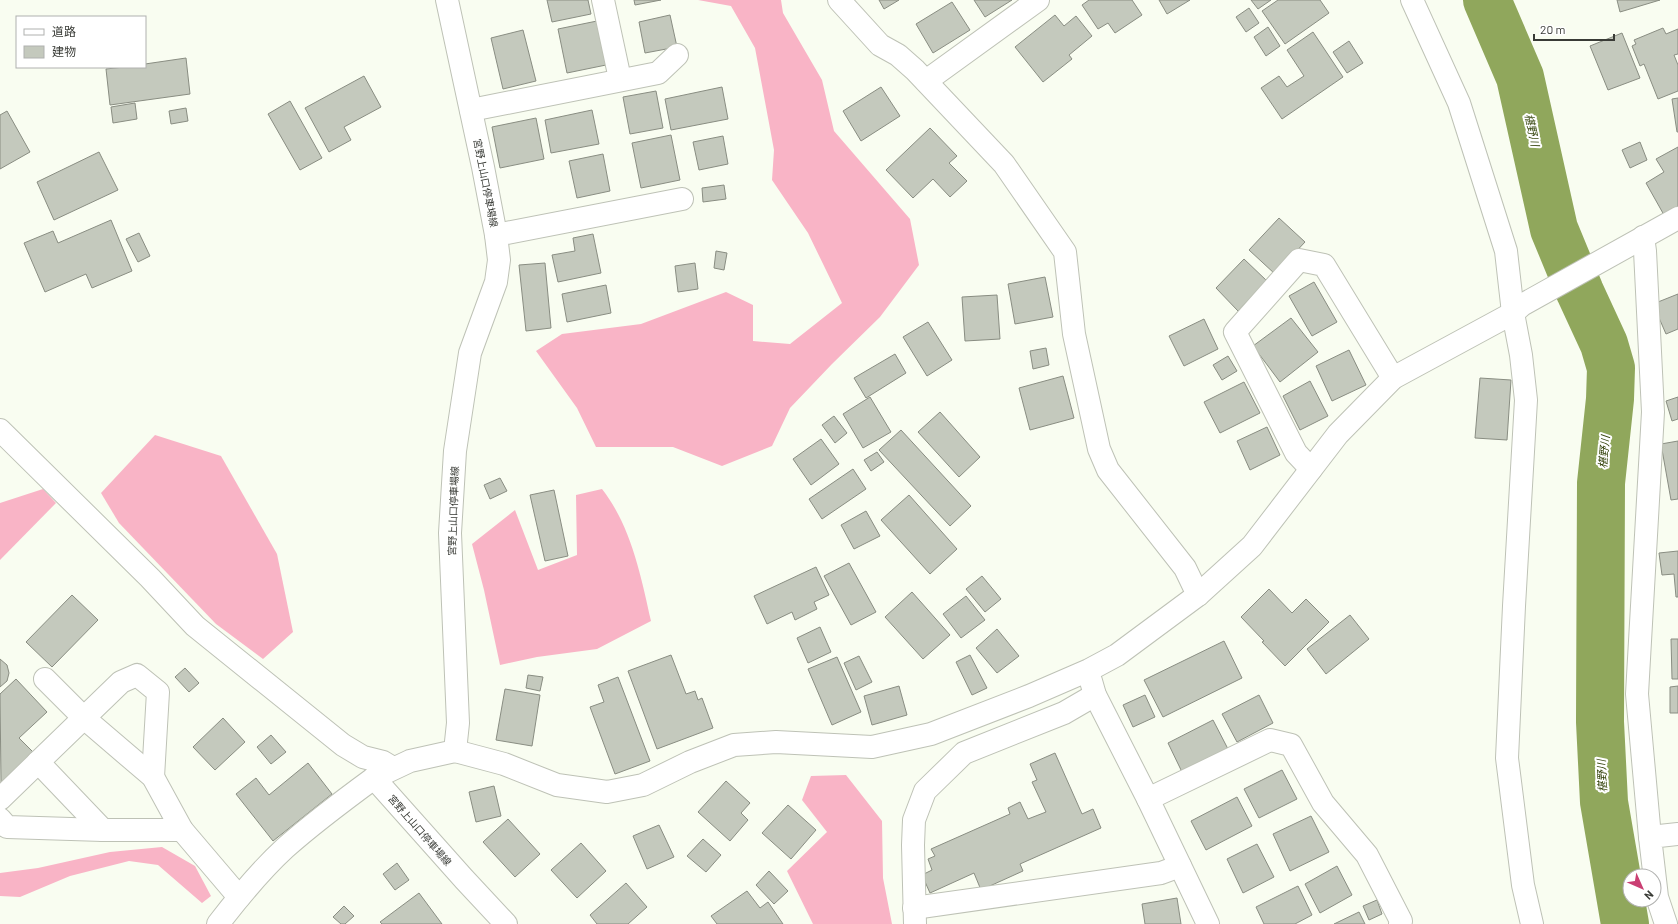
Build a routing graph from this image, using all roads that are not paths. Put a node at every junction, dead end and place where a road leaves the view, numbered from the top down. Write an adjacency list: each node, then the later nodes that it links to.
1 (447, 0): 9 (street, 宮野上山口停車場線)
2 (603, 0): 7 (street)
3 (839, 0): 8 (street)
4 (1038, 0): 8 (street)
5 (1412, 0): 14 (street)
6 (677, 55): 7 (street)
7 (620, 79): 9 (street)
8 (926, 81): 18 (street)
9 (471, 110): 12 (street, 宮野上山口停車場線)
10 (682, 199): 12 (street)
11 (1678, 218): 13 (street)
12 (496, 235): 23 (street, 宮野上山口停車場線)
13 (1635, 242): 14 (street); 33 (street)
14 (1518, 309): 15 (street); 41 (street)
15 (1393, 378): 17 (street); 17 (street)
16 (0, 430): 25 (street)
17 (1311, 468): 18 (street)
18 (1198, 595): 19 (street)
19 (1089, 670): 21 (street); 23 (street)
20 (45, 678): 22 (street)
21 (1095, 695): 28 (street); 36 (street)
22 (84, 718): 24 (street); 26 (street); 26 (street)
23 (455, 751): 25 (street)
24 (38, 762): 27 (street); 30 (street)
25 (383, 773): 35 (street); 38 (street, 宮野上山口停車場線)
26 (153, 777): 31 (street)
27 (0, 799)
28 (1148, 799): 34 (street); 40 (street)
29 (0, 819): 30 (street)
30 (103, 830): 31 (street)
31 (182, 830): 35 (street)
32 (1678, 834): 33 (street)
33 (1650, 837): 42 (street)
34 (1180, 866): 36 (street); 39 (street)
35 (239, 897): 37 (street)
36 (915, 916)
37 (218, 924)
38 (506, 924)
39 (1208, 924)
40 (1400, 924)
41 (1532, 924)
42 (1666, 924)

